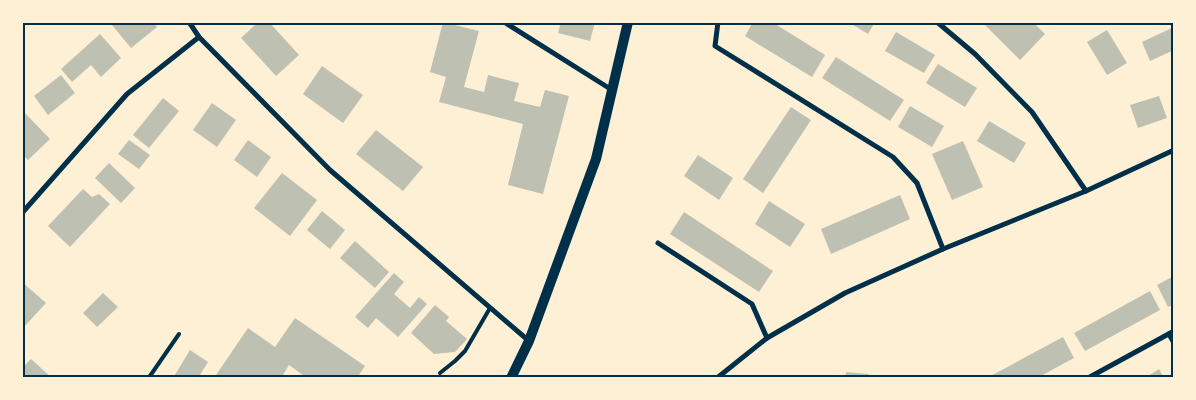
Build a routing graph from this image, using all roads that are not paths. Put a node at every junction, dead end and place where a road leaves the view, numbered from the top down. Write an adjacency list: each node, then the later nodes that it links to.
1 (189, 22): 6 (street)
2 (504, 22): 7 (street)
3 (628, 22): 7 (main road)
4 (718, 22): 12 (street)
5 (937, 22): 9 (street)
6 (199, 37): 10 (street); 13 (street)
7 (613, 90): 17 (main road)
8 (1174, 150): 9 (street)
9 (1086, 191): 12 (street)
10 (22, 213)
11 (658, 243): 16 (street)
12 (943, 249): 16 (street)
13 (490, 308): 17 (street); 19 (lane)
14 (1171, 332): 18 (street); 23 (street)
15 (179, 334): 22 (lane)
16 (767, 338): 21 (street)
17 (529, 341): 20 (main road)
18 (1174, 343)
19 (440, 373)
20 (511, 377)
21 (720, 377)
22 (146, 378)
23 (1088, 378)

